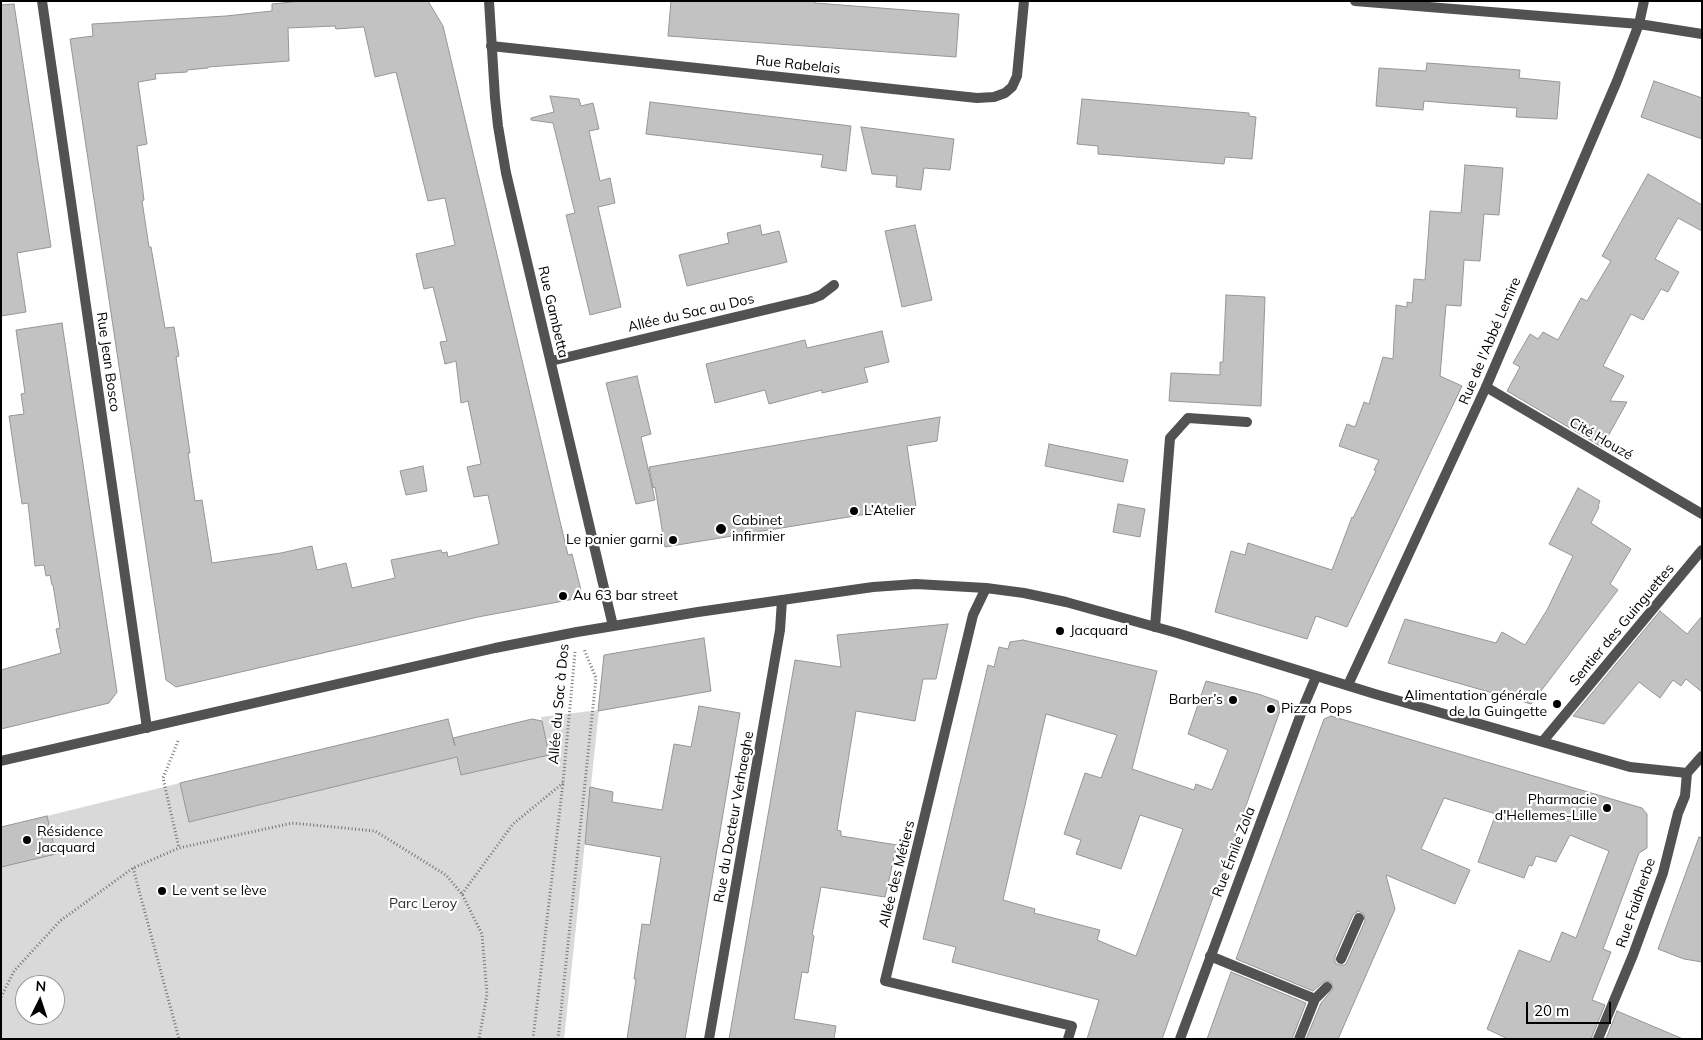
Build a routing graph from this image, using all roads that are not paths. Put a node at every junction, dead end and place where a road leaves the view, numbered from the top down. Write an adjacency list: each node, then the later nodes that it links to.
1 (42, 1): 21 (street, Rue Jean Bosco)
2 (489, 1): 8 (street, Rue Gambetta)
3 (1024, 1): 8 (street, Rue Rabelais)
4 (1355, 1): 6 (street)
5 (1644, 1): 6 (street, Rue de l'Abbé Lemire)
6 (1638, 24): 7 (street); 11 (street, Rue de l'Abbé Lemire)
7 (1702, 34)
8 (491, 46): 10 (street, Rue Gambetta)
9 (834, 285): 10 (street, Allée du Sac au Dos)
10 (551, 361): 17 (street, Rue Gambetta)
11 (1486, 387): 13 (street, Cité Houzé); 20 (street, Rue de l'Abbé Lemire)
12 (1247, 422): 18 (street)
13 (1702, 514)
14 (1702, 550): 22 (street, Sentier des Guinguettes)
15 (986, 588): 16 (street); 18 (street); 32 (street, Allée des Métiers)
16 (782, 600): 17 (street); 31 (street, Rue du Docteur Verhaeghe)
17 (613, 626): 21 (street)
18 (1155, 627): 19 (street)
19 (1316, 677): 20 (street); 27 (street, Rue Émile Zola)
20 (1348, 686): 22 (street)
21 (147, 728): 24 (street)
22 (1543, 741): 25 (street)
23 (1700, 760): 25 (street)
24 (1, 761)
25 (1687, 773): 35 (street, Rue Faidherbe)
26 (1359, 918): 28 (street)
27 (1210, 956): 30 (street); 33 (street, Rue Émile Zola)
28 (1341, 959)
29 (1327, 987): 30 (street)
30 (1315, 998): 34 (street)
31 (709, 1039)
32 (1068, 1039)
33 (1180, 1039)
34 (1299, 1039)
35 (1598, 1039)

